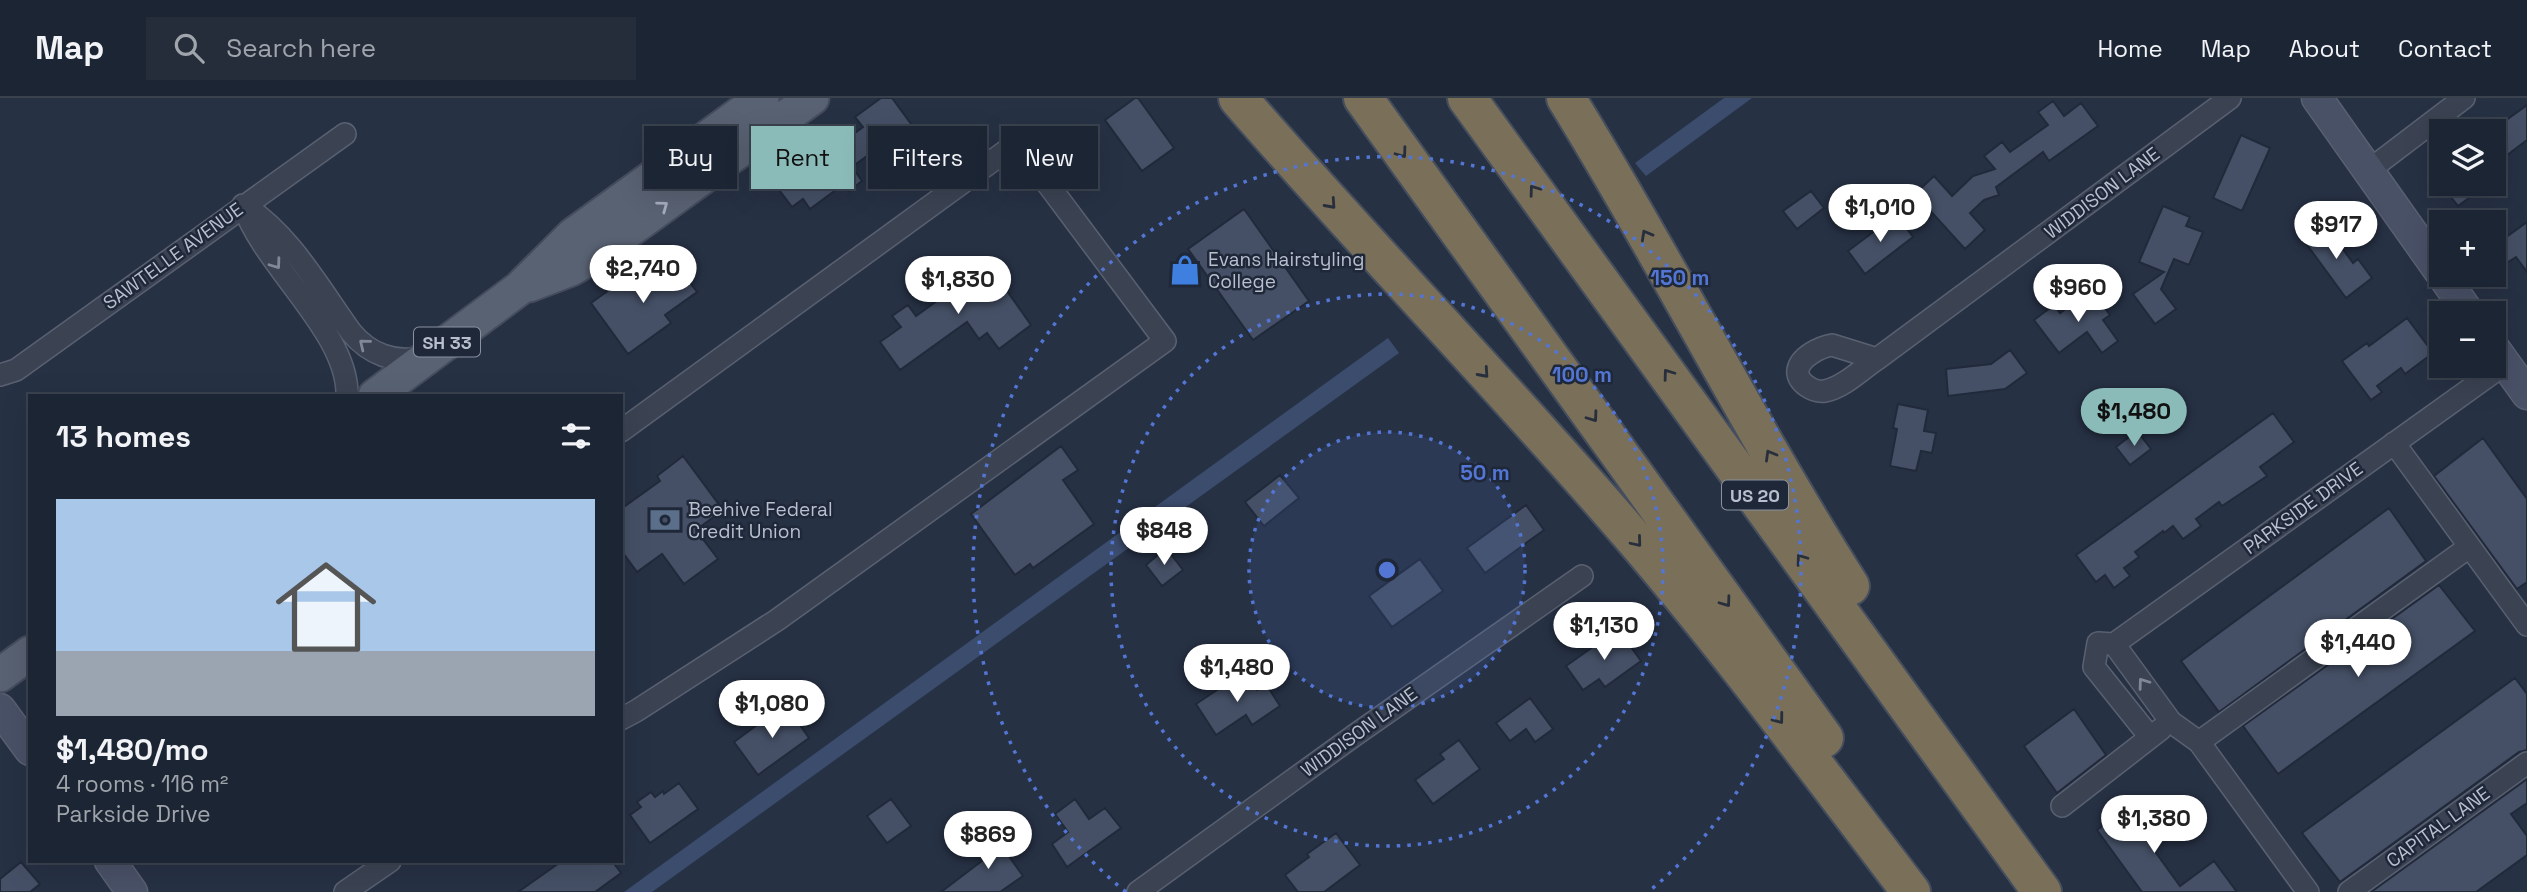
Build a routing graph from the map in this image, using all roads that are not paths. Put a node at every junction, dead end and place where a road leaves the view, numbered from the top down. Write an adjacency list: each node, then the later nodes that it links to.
1 (762, 98): 13 (main road, SH 33)
2 (812, 98): 13 (main road, SH 33, one-way to 2)
3 (1238, 98): 45 (highway, one-way to 45)
4 (1363, 98): 46 (highway, one-way to 46)
5 (1467, 98): 41 (highway, US 20, one-way to 5)
6 (1566, 98): 41 (highway, one-way to 6)
7 (2317, 98): 11 (street)
8 (2465, 98): 11 (street)
9 (2227, 100): 16 (street, WIDDISON LANE)
10 (345, 134): 12 (street, SAWTELLE AVENUE)
11 (2368, 171): 14 (street)
12 (243, 205): 15 (street, one-way to 12); 18 (street, SAWTELLE AVENUE); 20 (street, one-way to 20)
13 (520, 288): 15 (main road, SH 33)
14 (2460, 301)
15 (428, 356): 21 (main road, SH 33)
16 (1877, 359)
17 (2506, 364): 22 (street)
18 (0, 375)
19 (2473, 378): 24 (street, PARKSIDE DRIVE)
20 (347, 394)
21 (381, 394)
22 (2527, 394)
23 (623, 430): 32 (street)
24 (2394, 443): 25 (street); 28 (street, PARKSIDE DRIVE)
25 (2469, 547): 27 (street); 35 (street)
26 (1582, 576): 44 (street, WIDDISON LANE)
27 (2527, 625)
28 (2106, 643): 33 (street, one-way to 28); 34 (street)
29 (28, 654): 30 (main road)
30 (0, 675)
31 (0, 709): 36 (street)
32 (623, 718)
33 (2171, 722): 34 (street); 35 (street)
34 (2150, 737): 38 (street)
35 (2199, 742): 47 (street)
36 (28, 747)
37 (2527, 763): 48 (street, CAPITAL LANE)
38 (2062, 806)
39 (111, 863): 42 (street)
40 (387, 863): 43 (street)
41 (2040, 890)
42 (132, 892)
43 (345, 892)
44 (1138, 892)
45 (1910, 892)
46 (1936, 892)
47 (2308, 892)
48 (2349, 892)

